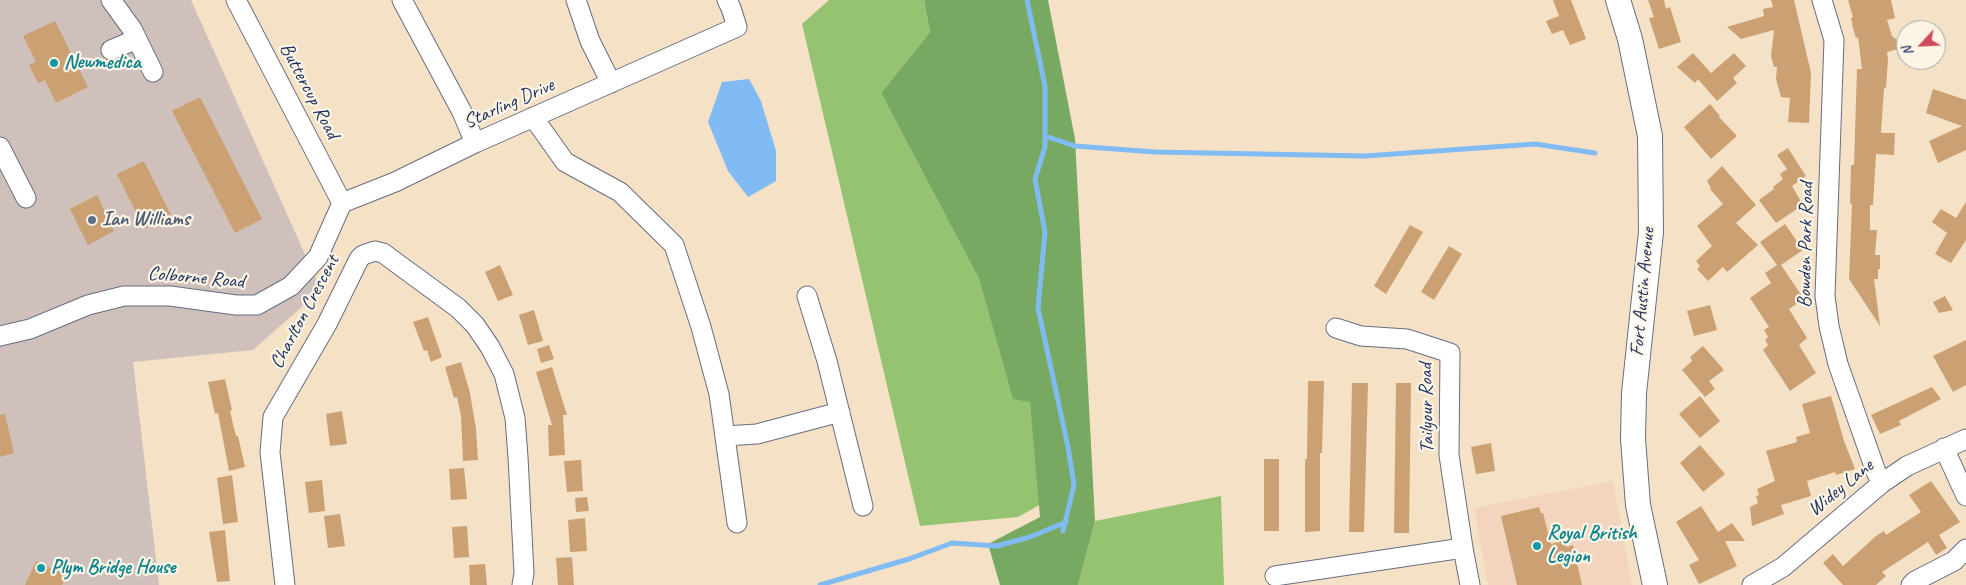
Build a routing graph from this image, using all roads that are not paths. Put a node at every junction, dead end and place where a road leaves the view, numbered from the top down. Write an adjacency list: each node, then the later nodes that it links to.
1 (111, 0): 8 (street)
2 (236, 0): 16 (street, Buttercup Road)
3 (402, 0): 13 (street)
4 (576, 0): 11 (street)
5 (727, 0): 11 (street, Starling Drive)
6 (1618, 0): 34 (main road, Fort Austin Avenue)
7 (1822, 0): 24 (street, Bowden Park Road)
8 (137, 39): 9 (street); 10 (street)
9 (111, 50)
10 (153, 72)
11 (611, 84): 12 (street, Starling Drive)
12 (533, 117): 13 (street, Starling Drive); 21 (street)
13 (474, 143): 16 (street, Starling Drive)
14 (0, 147): 15 (street)
15 (26, 198)
16 (342, 203): 19 (street, Colborne Road)
17 (806, 296): 20 (street)
18 (1336, 328): 28 (street, Tailyour Road)
19 (0, 336)
20 (840, 412): 21 (street); 26 (street)
21 (725, 436): 27 (street)
22 (1966, 438): 23 (street, Widey Lane)
23 (1944, 448): 24 (street, Widey Lane); 25 (street)
24 (1882, 483): 35 (street, Widey Lane)
25 (1966, 496)
26 (863, 506)
27 (736, 523)
28 (1463, 548): 30 (street); 33 (street, Tailyour Road)
29 (1966, 549): 36 (street)
30 (1275, 576)
31 (285, 585): 32 (street, Charlton Crescent)
32 (522, 585)
33 (1470, 585)
34 (1655, 585)
35 (1752, 585)
36 (1911, 585)

